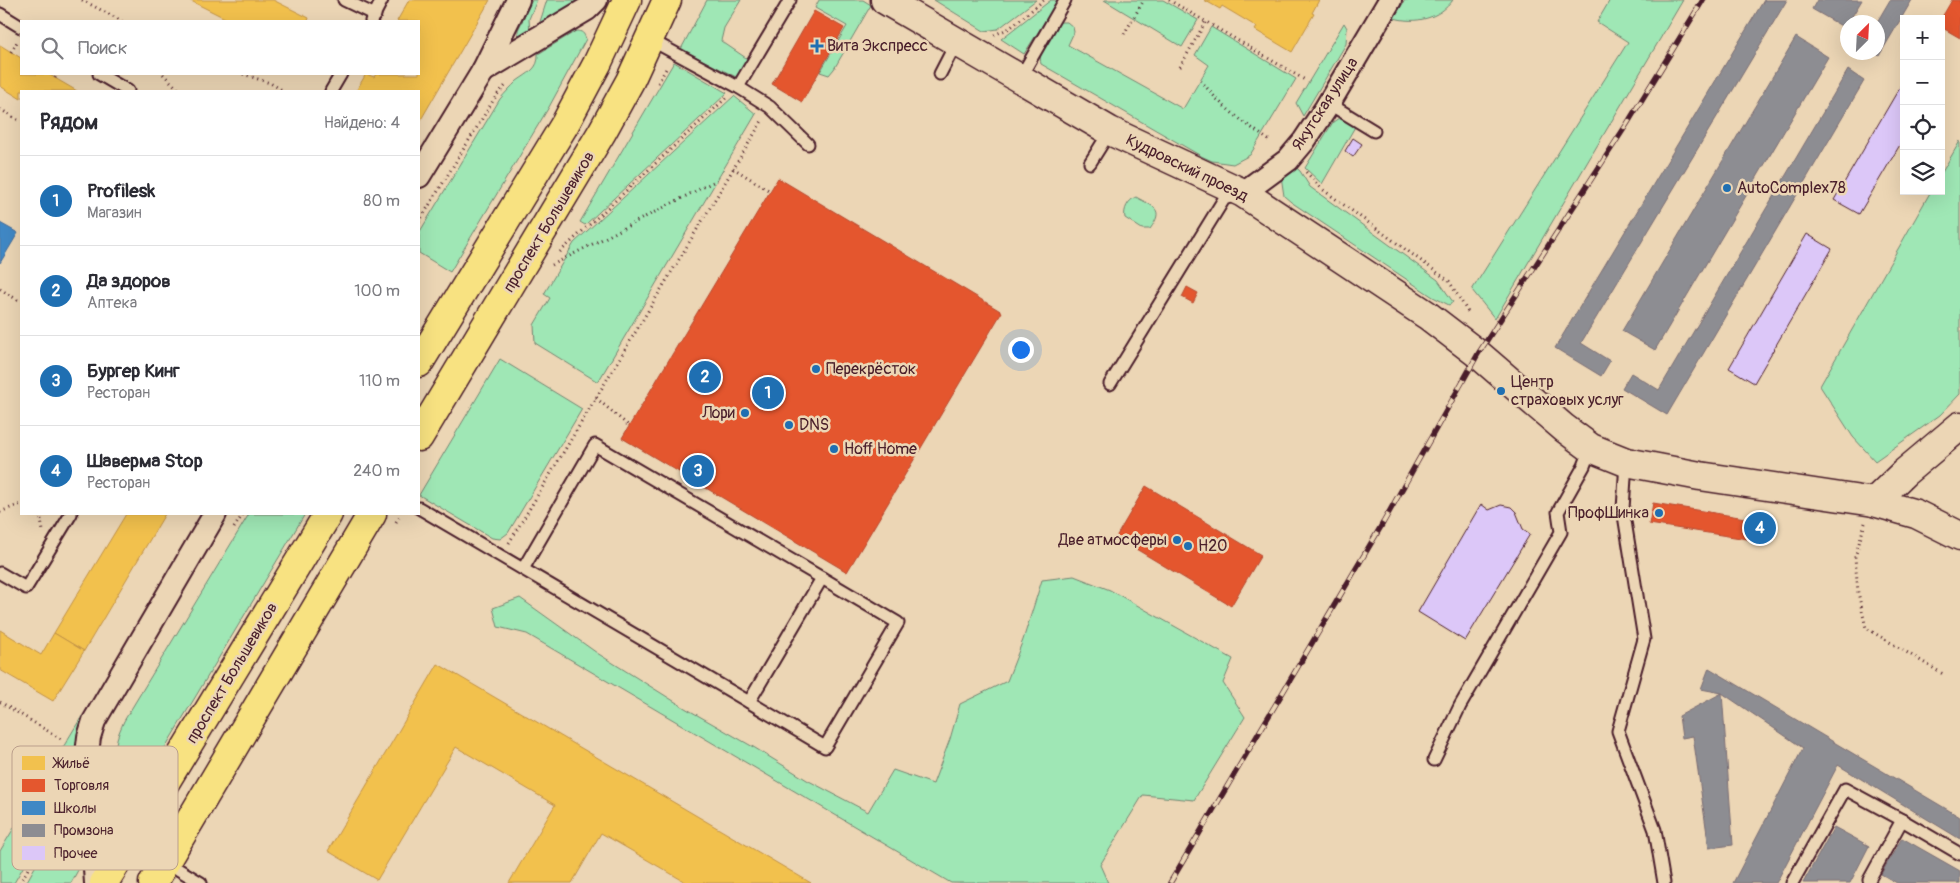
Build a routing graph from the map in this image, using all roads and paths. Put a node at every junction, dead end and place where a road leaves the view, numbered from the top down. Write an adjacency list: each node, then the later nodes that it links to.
1 (82, 0): 17 (path)
2 (344, 0): 16 (lane)
3 (382, 0): 16 (lane)
4 (518, 0): 25 (street)
5 (596, 0): 25 (street)
6 (627, 0): 63 (main road)
7 (667, 0): 22 (main road, проспект Большевиков)
8 (790, 0): 37 (lane)
9 (885, 0): 23 (street, Кудровский проезд)
10 (1044, 0): 21 (path)
11 (1065, 0): 33 (lane)
12 (1144, 0): 20 (path)
13 (1169, 0): 18 (path)
14 (1390, 0): 42 (street, Якутская улица)
15 (0, 14): 19 (lane)
16 (373, 18)
17 (120, 20)
18 (1206, 21): 24 (path); 35 (path)
19 (20, 26)
20 (1124, 34)
21 (987, 38)
22 (649, 39): 37 (lane); 68 (main road, проспект Большевиков)
23 (957, 42): 26 (lane); 33 (street, Кудровский проезд)
24 (1180, 67)
25 (483, 71): 53 (street)
26 (940, 74)
27 (56, 75): 32 (path)
28 (101, 75): 38 (lane)
29 (164, 75): 39 (path)
30 (246, 75): 40 (path)
31 (340, 75): 41 (lane)
32 (55, 78)
33 (1020, 78): 46 (street, Кудровский проезд)
34 (1201, 80): 48 (path)
35 (1305, 80)
36 (510, 82): 57 (path)
37 (738, 87): 43 (lane); 58 (path)
38 (126, 90)
39 (179, 90)
40 (282, 90)
41 (332, 90)
42 (1328, 103): 47 (lane); 56 (street, Якутская улица)
43 (770, 107): 49 (lane); 52 (path)
44 (0, 109): 45 (path)
45 (20, 121)
46 (1110, 131): 50 (lane); 56 (street, Кудровский проезд)
47 (1374, 131)
48 (1270, 141)
49 (808, 144)
50 (1090, 163)
51 (1300, 166): 62 (path)
52 (733, 168): 55 (path); 65 (path)
53 (420, 174)
54 (717, 180): 59 (path)
55 (770, 191)
56 (1242, 192): 64 (lane); 69 (street, Кудровский проезд)
57 (420, 220)
58 (559, 252)
59 (552, 264)
60 (0, 289): 61 (path)
61 (20, 301)
62 (1469, 315)
63 (420, 361)
64 (1110, 384)
65 (596, 398): 66 (path); 80 (path)
66 (629, 426)
67 (1960, 426): 71 (street)
68 (420, 435)
69 (1591, 448): 70 (street, Кудровский проезд); 91 (lane)
70 (1626, 462): 71 (street, Кудровский проезд); 103 (lane)
71 (1874, 502): 79 (street, Кудровский проезд); 84 (path)
72 (20, 504): 74 (path)
73 (420, 509): 80 (lane)
74 (0, 512)
75 (70, 515): 82 (lane)
76 (214, 515): 90 (street)
77 (327, 515): 87 (main road, проспект Большевиков)
78 (371, 515): 89 (main road)
79 (1960, 536)
80 (502, 556): 81 (lane)
81 (522, 569): 83 (lane); 86 (lane)
82 (0, 573)
83 (822, 578): 86 (lane); 86 (lane)
84 (1943, 674)
85 (0, 702): 88 (path)
86 (749, 702)
87 (202, 722): 89 (main road); 92 (main road, проспект Большевиков)
88 (61, 739)
89 (235, 743): 94 (main road)
90 (88, 746)
91 (1434, 760)
92 (178, 761)
93 (1902, 820): 95 (lane); 99 (lane); 104 (lane)
94 (178, 840)
95 (1960, 854)
96 (95, 870): 100 (street)
97 (112, 870): 101 (main road, проспект Большевиков)
98 (159, 872): 102 (lane)
99 (1870, 882)
100 (96, 883)
101 (104, 883)
102 (201, 883)
103 (1664, 883)
104 (1792, 883)

